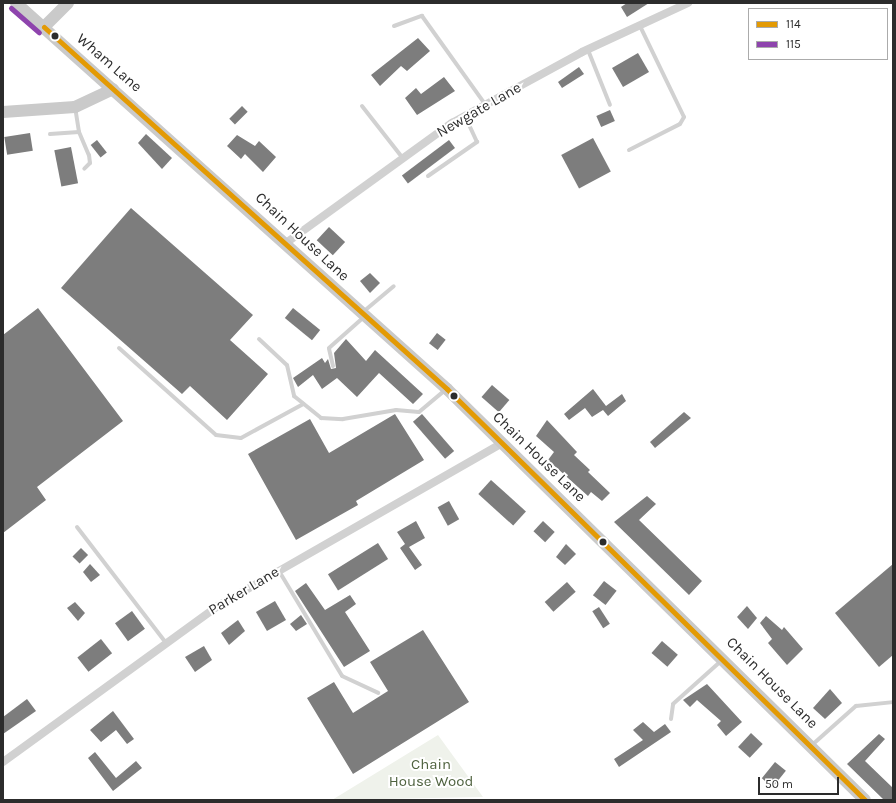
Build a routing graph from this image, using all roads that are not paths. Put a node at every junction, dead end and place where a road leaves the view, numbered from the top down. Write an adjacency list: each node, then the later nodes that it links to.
1 (16, 3): 6 (street, Wham Lane)
2 (68, 3): 6 (street)
3 (688, 3): 5 (street, Newgate Lane)
4 (394, 26): 9 (lane)
5 (640, 26): 7 (street, Newgate Lane); 18 (lane)
6 (44, 27): 8 (street, Wham Lane)
7 (588, 50): 9 (street, Newgate Lane); 10 (lane)
8 (113, 88): 12 (street); 17 (street, Wham Lane)
9 (486, 105): 14 (street, Newgate Lane)
10 (610, 105)
11 (362, 106): 19 (lane)
12 (75, 107): 13 (street); 15 (lane)
13 (3, 112)
14 (464, 116): 19 (street, Newgate Lane); 21 (lane)
15 (79, 132): 16 (lane); 20 (lane)
16 (50, 134)
17 (181, 148): 22 (street, Chain House Lane)
18 (629, 150)
19 (402, 157): 22 (street, Newgate Lane)
20 (84, 169)
21 (428, 176)
22 (286, 243): 24 (street, Chain House Lane)
23 (394, 286): 24 (lane)
24 (363, 315): 27 (lane); 28 (street, Chain House Lane)
25 (260, 339): 29 (lane)
26 (119, 348): 29 (lane)
27 (333, 366)
28 (447, 389): 29 (lane); 30 (street, Chain House Lane)
29 (303, 404)
30 (501, 444): 32 (street, Parker Lane); 34 (street, Chain House Lane)
31 (77, 527): 33 (lane)
32 (279, 571): 33 (street, Parker Lane); 35 (lane)
33 (166, 643): 39 (street, Parker Lane)
34 (724, 658): 37 (lane); 38 (street, Chain House Lane)
35 (378, 693)
36 (893, 702): 38 (lane)
37 (671, 719)
38 (812, 746): 40 (street, Chain House Lane)
39 (3, 762)
40 (865, 800)

